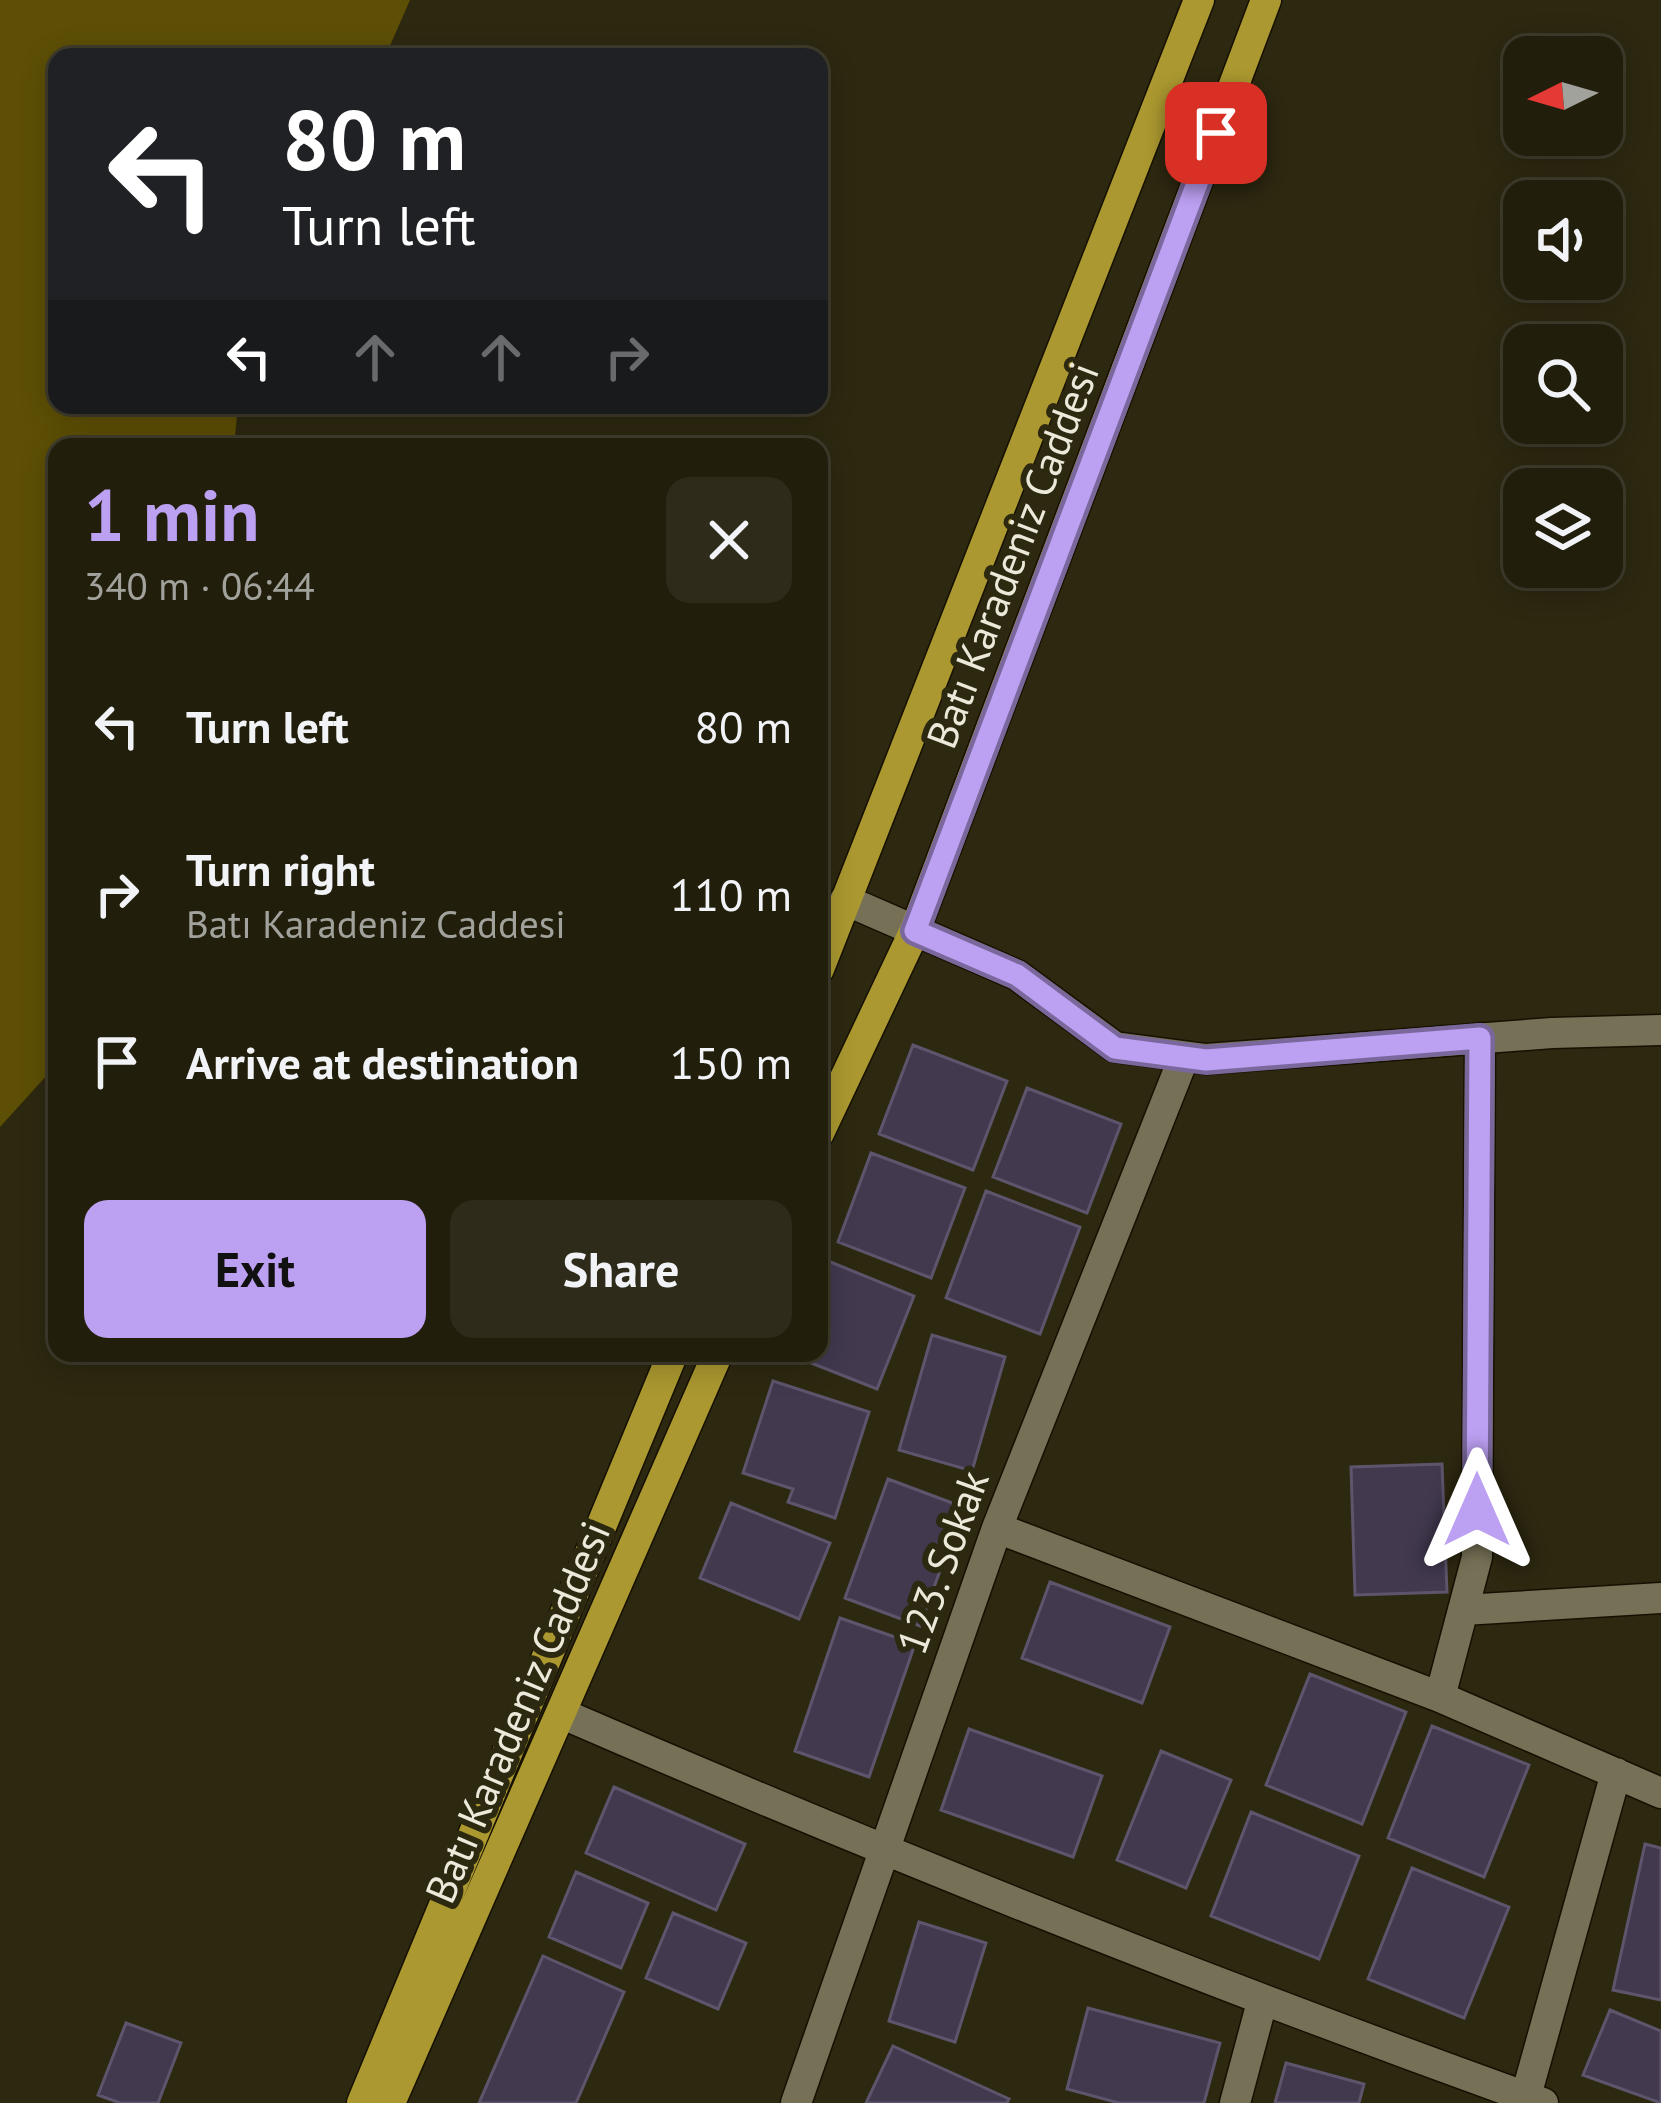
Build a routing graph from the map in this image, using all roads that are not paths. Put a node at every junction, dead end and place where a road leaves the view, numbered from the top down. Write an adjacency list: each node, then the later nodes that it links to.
1 (1199, 0): 3 (main road, Batı Karadeniz Caddesi)
2 (1266, 0): 4 (main road, Batı Karadeniz Caddesi)
3 (845, 900): 4 (street); 5 (main road, Batı Karadeniz Caddesi)
4 (915, 931): 8 (street); 9 (main road, Batı Karadeniz Caddesi)
5 (828, 945)
6 (1661, 1030): 7 (street)
7 (1480, 1038): 8 (street); 14 (street)
8 (1184, 1057): 12 (street, 123. Sokak)
9 (828, 1114)
10 (669, 1362): 22 (main road)
11 (714, 1362): 16 (main road, Batı Karadeniz Caddesi)
12 (997, 1528): 15 (street); 19 (street, 123. Sokak)
13 (1661, 1598): 14 (street)
14 (1462, 1610): 15 (street)
15 (1440, 1697): 17 (street)
16 (563, 1714): 19 (street); 23 (main road, Batı Karadeniz Caddesi)
17 (1616, 1773): 18 (street); 21 (street)
18 (1661, 1793)
19 (883, 1853): 20 (street); 24 (street, 123. Sokak)
20 (1262, 2002): 21 (street); 25 (street)
21 (1531, 2101)
22 (362, 2103)
23 (390, 2103)
24 (796, 2103)
25 (1234, 2103)

